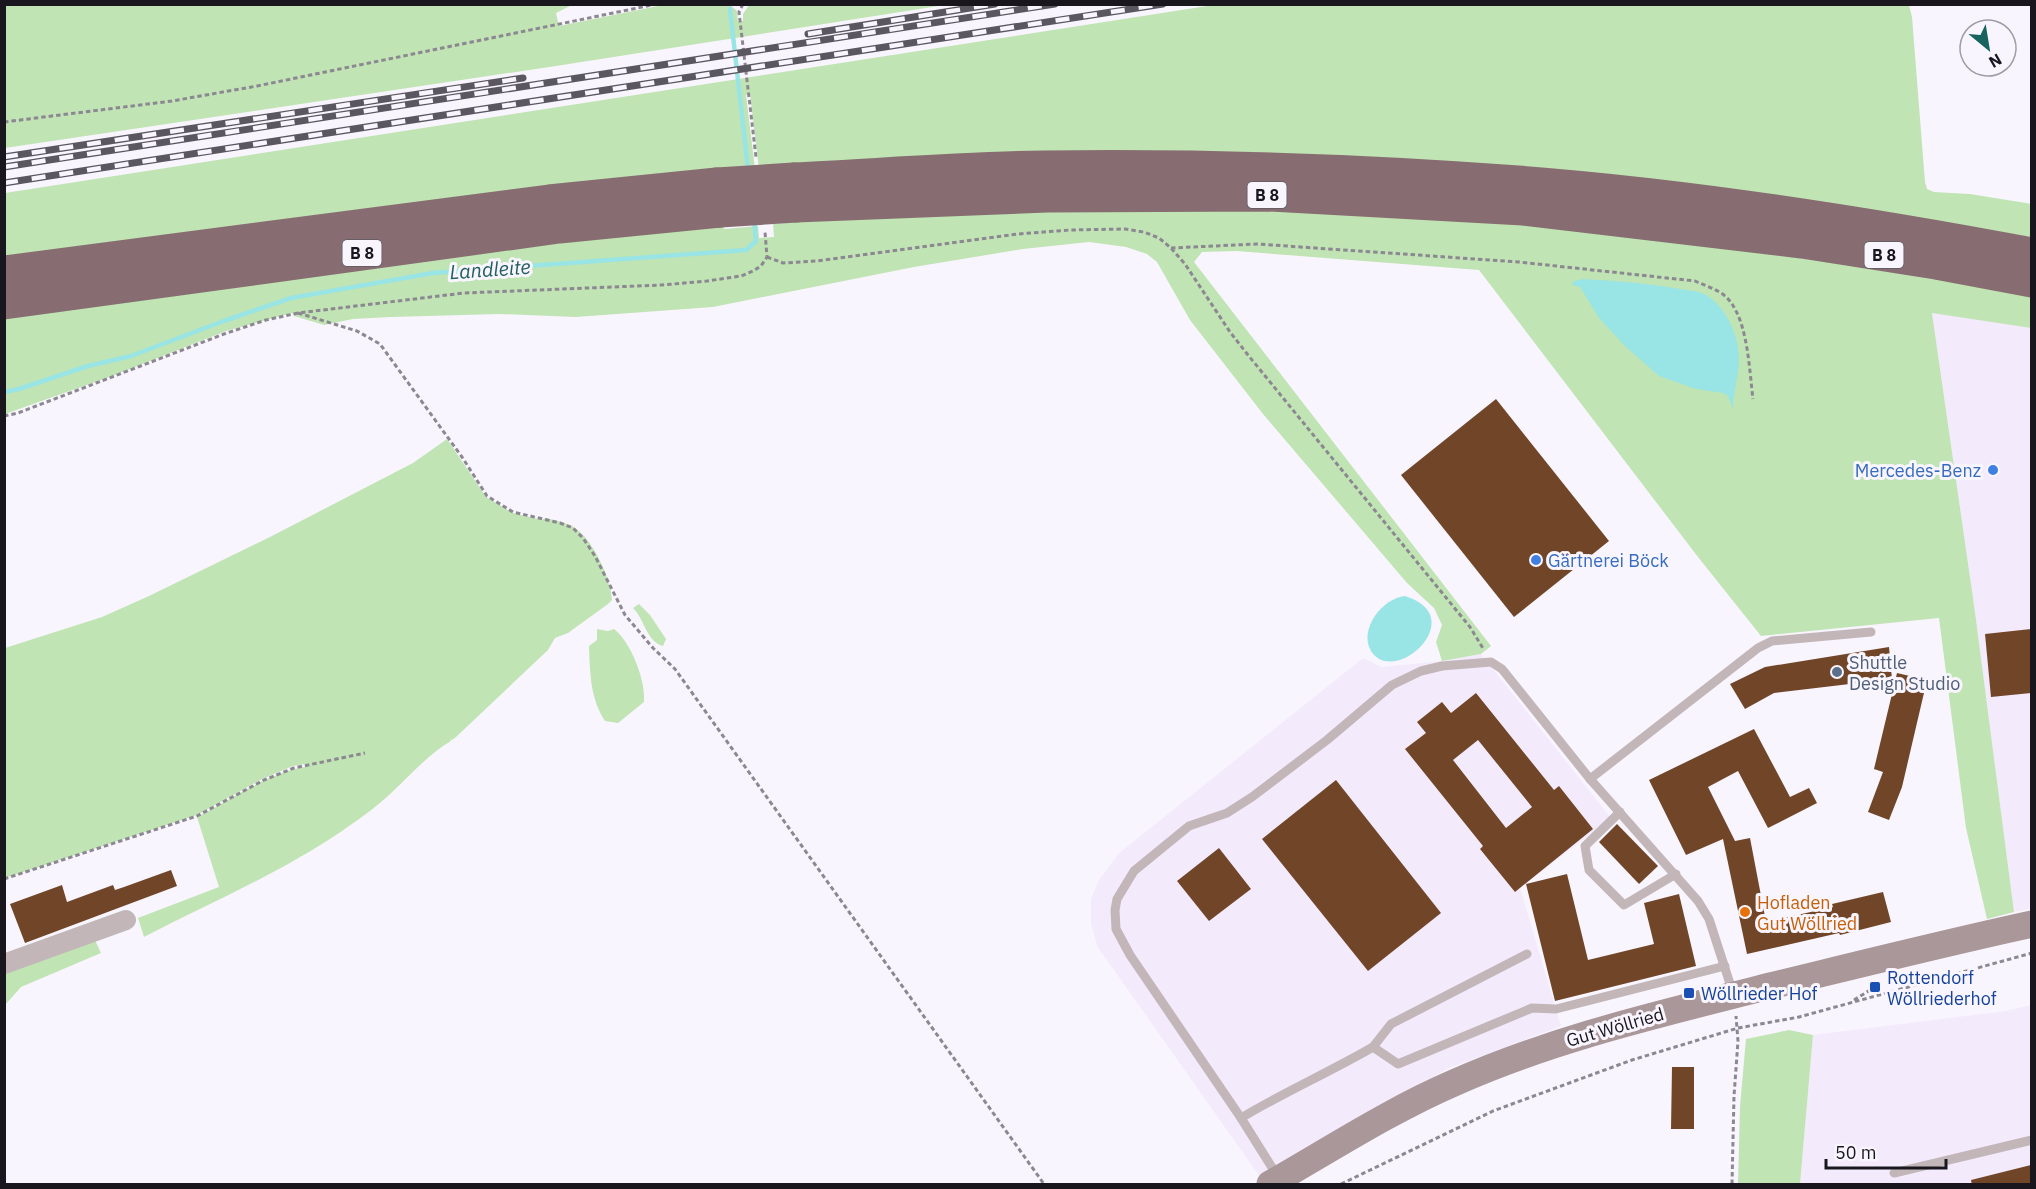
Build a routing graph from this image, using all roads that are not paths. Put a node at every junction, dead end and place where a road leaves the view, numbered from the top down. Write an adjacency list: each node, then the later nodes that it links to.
1 (795, 192): 2 (highway, B 8, bridge); 3 (highway, B 8); 5 (highway, B 8)
2 (718, 198): 4 (highway, B 8); 6 (highway, B 8)
3 (2031, 254)
4 (4, 272)
5 (2031, 281)
6 (4, 303)
7 (1871, 632): 8 (lane)
8 (1590, 779): 9 (lane); 18 (lane)
9 (1620, 812): 10 (lane); 10 (lane)
10 (1676, 874): 15 (lane)
11 (126, 920): 14 (street)
12 (2031, 924): 16 (street, Gut Wöllried)
13 (1527, 954): 17 (lane)
14 (4, 964)
15 (1725, 966): 16 (lane); 17 (lane, Gut Wöllried)
16 (1734, 996): 21 (street, Gut Wöllried)
17 (1373, 1047): 18 (lane)
18 (1241, 1118): 21 (lane)
19 (2031, 1140): 20 (lane)
20 (1893, 1173)
21 (1275, 1182)

